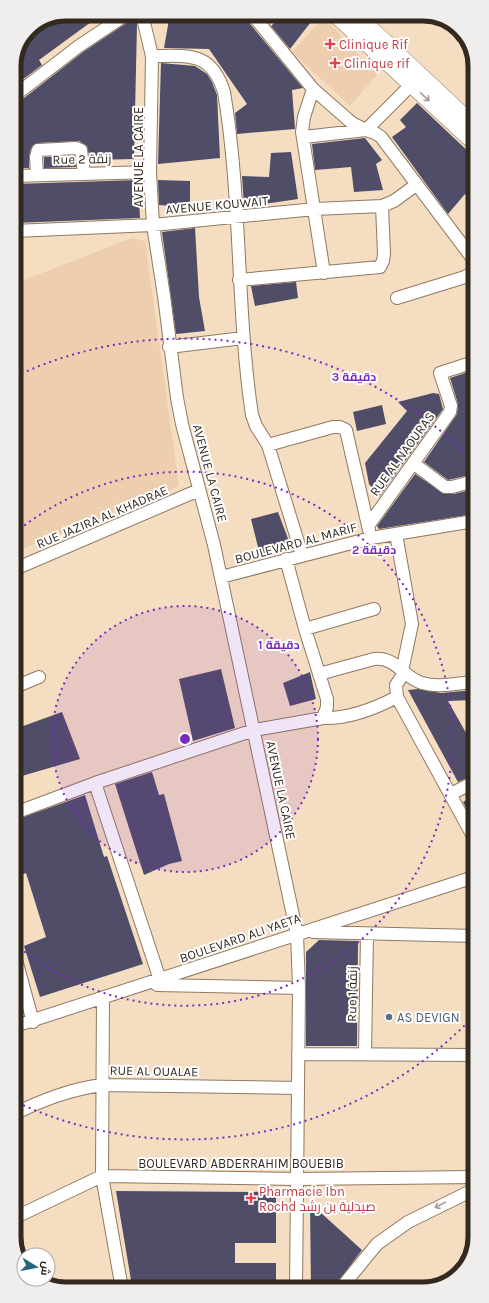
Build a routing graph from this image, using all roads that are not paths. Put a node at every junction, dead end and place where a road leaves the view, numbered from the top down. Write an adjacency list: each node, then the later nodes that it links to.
1 (117, 21): 9 (street)
2 (144, 21): 6 (street, AVENUE LA CAIRE)
3 (258, 21): 8 (street)
4 (342, 21): 7 (main road)
5 (363, 21): 10 (main road)
6 (152, 56): 14 (street, AVENUE LA CAIRE); 21 (street)
7 (411, 85): 11 (street); 13 (main road, one-way to 13)
8 (313, 89): 11 (street); 12 (street)
9 (21, 91)
10 (468, 119)
11 (366, 130): 12 (street); 18 (street)
12 (304, 137): 20 (street)
13 (468, 137)
14 (150, 172): 15 (street, Rue 2 زنقة); 22 (street, AVENUE LA CAIRE)
15 (84, 173): 16 (street, Rue 2 زنقة); 16 (street)
16 (37, 175): 17 (street, Rue 2 زنقة)
17 (21, 176)
18 (416, 185): 19 (street, AVENUE KOUWAIT); 24 (street)
19 (382, 206): 20 (street, AVENUE KOUWAIT); 25 (street)
20 (315, 209): 21 (street, AVENUE KOUWAIT); 25 (street)
21 (237, 218): 22 (street, AVENUE KOUWAIT); 27 (street)
22 (153, 224): 23 (street, AVENUE KOUWAIT); 30 (street, AVENUE LA CAIRE)
23 (21, 232)
24 (468, 251)
25 (324, 273): 27 (street)
26 (468, 275): 28 (street)
27 (240, 280): 29 (street)
28 (397, 298)
29 (243, 338): 30 (street); 32 (street)
30 (169, 347): 35 (street, AVENUE LA CAIRE)
31 (468, 364): 33 (street, RUE AL NAOURAS)
32 (268, 444): 37 (street); 40 (street)
33 (413, 463): 34 (street); 37 (street, RUE AL NAOURAS)
34 (468, 483)
35 (199, 490): 42 (street, RUE JAZIRA AL KHADRAE); 43 (street, AVENUE LA CAIRE)
36 (468, 522): 38 (street, BOULEVARD AL MARIF)
37 (368, 526): 39 (street)
38 (396, 534): 39 (street, BOULEVARD AL MARIF); 46 (street)
39 (371, 538): 40 (street, BOULEVARD AL MARIF)
40 (302, 555): 41 (street, BOULEVARD AL MARIF)
41 (286, 559): 43 (street, BOULEVARD AL MARIF); 45 (street)
42 (21, 566)
43 (221, 577): 53 (street, AVENUE LA CAIRE)
44 (374, 609): 45 (street)
45 (305, 629): 47 (street)
46 (403, 672): 47 (street); 49 (street); 51 (street)
47 (319, 674): 52 (street)
48 (39, 677): 50 (street)
49 (468, 682)
50 (21, 684)
51 (397, 697): 52 (street); 56 (street)
52 (323, 718): 53 (street)
53 (254, 730): 54 (street); 60 (street, AVENUE LA CAIRE)
54 (95, 783): 57 (street); 64 (street)
55 (468, 785): 56 (street)
56 (451, 794): 58 (street)
57 (21, 811)
58 (468, 827)
59 (468, 879): 60 (street, BOULEVARD ALI YAETA)
60 (300, 933): 61 (street); 64 (street, BOULEVARD ALI YAETA); 66 (street, AVENUE LA CAIRE)
61 (367, 934): 62 (street); 71 (street, Rue 1 زنقة)
62 (468, 936)
63 (21, 978): 68 (street)
64 (160, 980): 65 (street, BOULEVARD ALI YAETA)
65 (147, 984): 66 (street); 67 (street, BOULEVARD ALI YAETA)
66 (299, 988): 70 (street, AVENUE LA CAIRE)
67 (103, 998): 68 (street, BOULEVARD ALI YAETA); 73 (street)
68 (33, 1022): 69 (street, BOULEVARD ALI YAETA)
69 (21, 1025)
70 (298, 1054): 71 (street); 74 (street, AVENUE LA CAIRE)
71 (365, 1054): 72 (street)
72 (468, 1055)
73 (101, 1085): 74 (street, RUE AL OUALAE); 75 (street, RUE AL OUALAE); 76 (street)
74 (298, 1088): 78 (street, AVENUE LA CAIRE)
75 (21, 1110)
76 (102, 1176): 78 (street, BOULEVARD ABDERRAHIM BOUEBIB); 80 (street, BOULEVARD ABDERRAHIM BOUEBIB); 81 (street)
77 (468, 1178): 78 (street, BOULEVARD ABDERRAHIM BOUEBIB)
78 (297, 1179): 82 (street, AVENUE LA CAIRE)
79 (468, 1192): 83 (street, one-way to 83)
80 (21, 1215)
81 (121, 1282)
82 (296, 1282)
83 (346, 1282)

